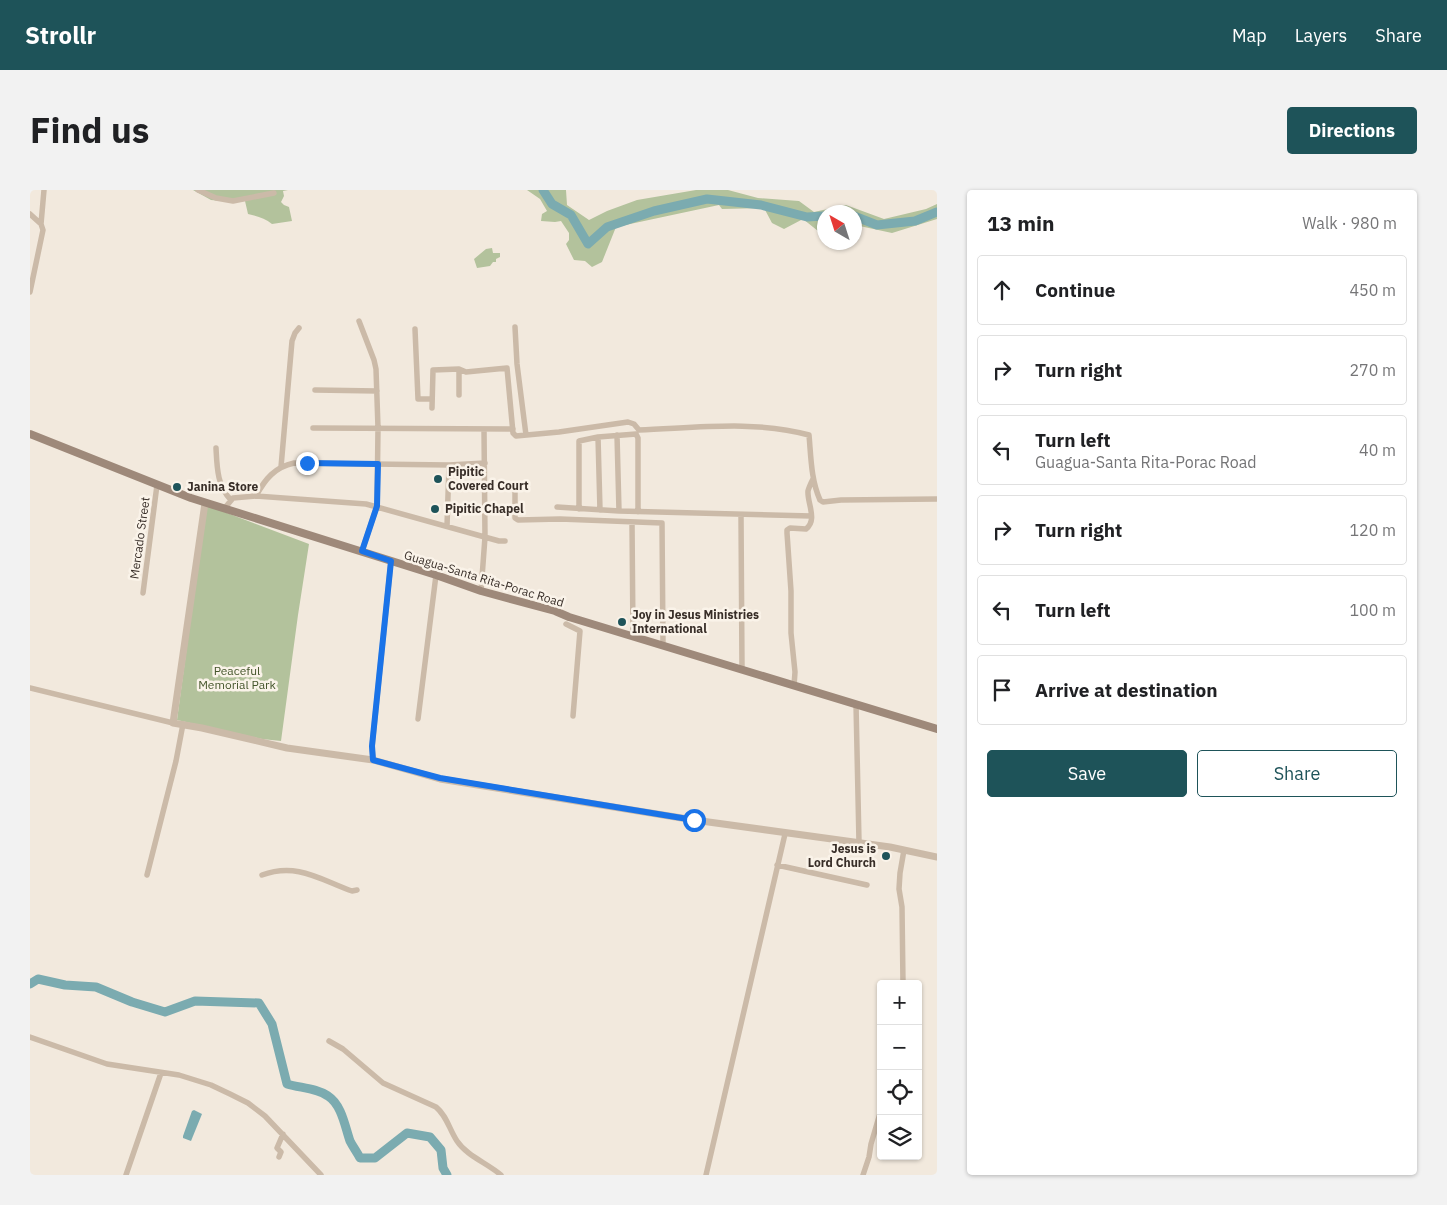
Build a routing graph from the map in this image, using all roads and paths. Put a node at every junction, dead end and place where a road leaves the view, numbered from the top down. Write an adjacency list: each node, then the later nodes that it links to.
1 (44, 190): 5 (street)
2 (198, 190): 3 (street)
3 (274, 194)
4 (30, 214): 5 (street)
5 (41, 224): 6 (street)
6 (30, 292)
7 (359, 320): 13 (street)
8 (515, 326): 22 (street)
9 (299, 328): 29 (street)
10 (415, 329): 15 (street)
11 (459, 369): 14 (street); 15 (street); 20 (street)
12 (315, 390): 13 (street)
13 (376, 391): 18 (street)
14 (459, 395)
15 (432, 399): 16 (street)
16 (432, 408)
17 (313, 428): 18 (street)
18 (378, 428): 19 (street); 27 (street)
19 (484, 429): 20 (street); 26 (street)
20 (513, 429): 22 (street)
21 (30, 434): 31 (main road, Guagua-Santa Rita-Porac Road)
22 (526, 435): 30 (street)
23 (617, 436): 24 (street); 44 (street); 45 (street)
24 (598, 437): 42 (street); 43 (street)
25 (216, 448): 37 (street)
26 (485, 463): 28 (street); 50 (street)
27 (378, 464): 28 (street); 29 (street); 39 (street)
28 (449, 464): 49 (street)
29 (281, 467): 34 (street)
30 (813, 478): 33 (street); 35 (street)
31 (158, 485): 38 (main road, Guagua-Santa Rita-Porac Road); 56 (street, Mercado Street)
32 (515, 488): 48 (street)
33 (818, 495): 35 (street); 36 (street)
34 (256, 496): 37 (street); 39 (street)
35 (809, 499): 47 (street)
36 (937, 499)
37 (231, 500): 41 (street)
38 (205, 503): 41 (main road, Guagua-Santa Rita-Porac Road); 66 (street)
39 (377, 506): 49 (street); 52 (street)
40 (557, 507): 42 (street)
41 (224, 509): 52 (main road, Guagua-Santa Rita-Porac Road)
42 (579, 509): 43 (street)
43 (600, 510): 44 (street)
44 (619, 511): 45 (street)
45 (638, 512): 46 (street)
46 (741, 514): 47 (street); 60 (street)
47 (812, 516): 61 (street)
48 (632, 523): 58 (street); 59 (street)
49 (446, 526): 50 (street)
50 (485, 537): 51 (street); 55 (street)
51 (505, 541)
52 (362, 551): 53 (main road, Guagua-Santa Rita-Porac Road)
53 (391, 561): 54 (main road, Guagua-Santa Rita-Porac Road); 69 (street)
54 (436, 575): 55 (main road, Guagua-Santa Rita-Porac Road); 65 (street)
55 (481, 591): 58 (main road, Guagua-Santa Rita-Porac Road)
56 (143, 593)
57 (566, 624): 64 (street)
58 (632, 636): 59 (main road, Guagua-Santa Rita-Porac Road)
59 (663, 645): 60 (main road, Guagua-Santa Rita-Porac Road)
60 (742, 669): 61 (main road, Guagua-Santa Rita-Porac Road)
61 (794, 686): 63 (main road, Guagua-Santa Rita-Porac Road)
62 (30, 688): 66 (street)
63 (856, 704): 68 (main road, Guagua-Santa Rita-Porac Road); 71 (street)
64 (573, 716)
65 (418, 719)
66 (173, 723): 67 (street)
67 (183, 724): 69 (street); 75 (street)
68 (937, 729)
69 (373, 760): 70 (street)
70 (785, 834): 71 (street); 74 (street)
71 (859, 842): 72 (street)
72 (904, 850): 73 (street); 79 (street)
73 (937, 857)
74 (777, 865): 77 (street); 89 (street)
75 (147, 875)
76 (262, 875): 78 (street)
77 (868, 885)
78 (357, 890)
79 (903, 980)
80 (30, 1037): 82 (street)
81 (329, 1041): 88 (street)
82 (162, 1073): 84 (street); 86 (street)
83 (880, 1115): 90 (street)
84 (283, 1134): 85 (street); 87 (street)
85 (279, 1157)
86 (126, 1175)
87 (321, 1175)
88 (501, 1175)
89 (706, 1175)
90 (863, 1175)

